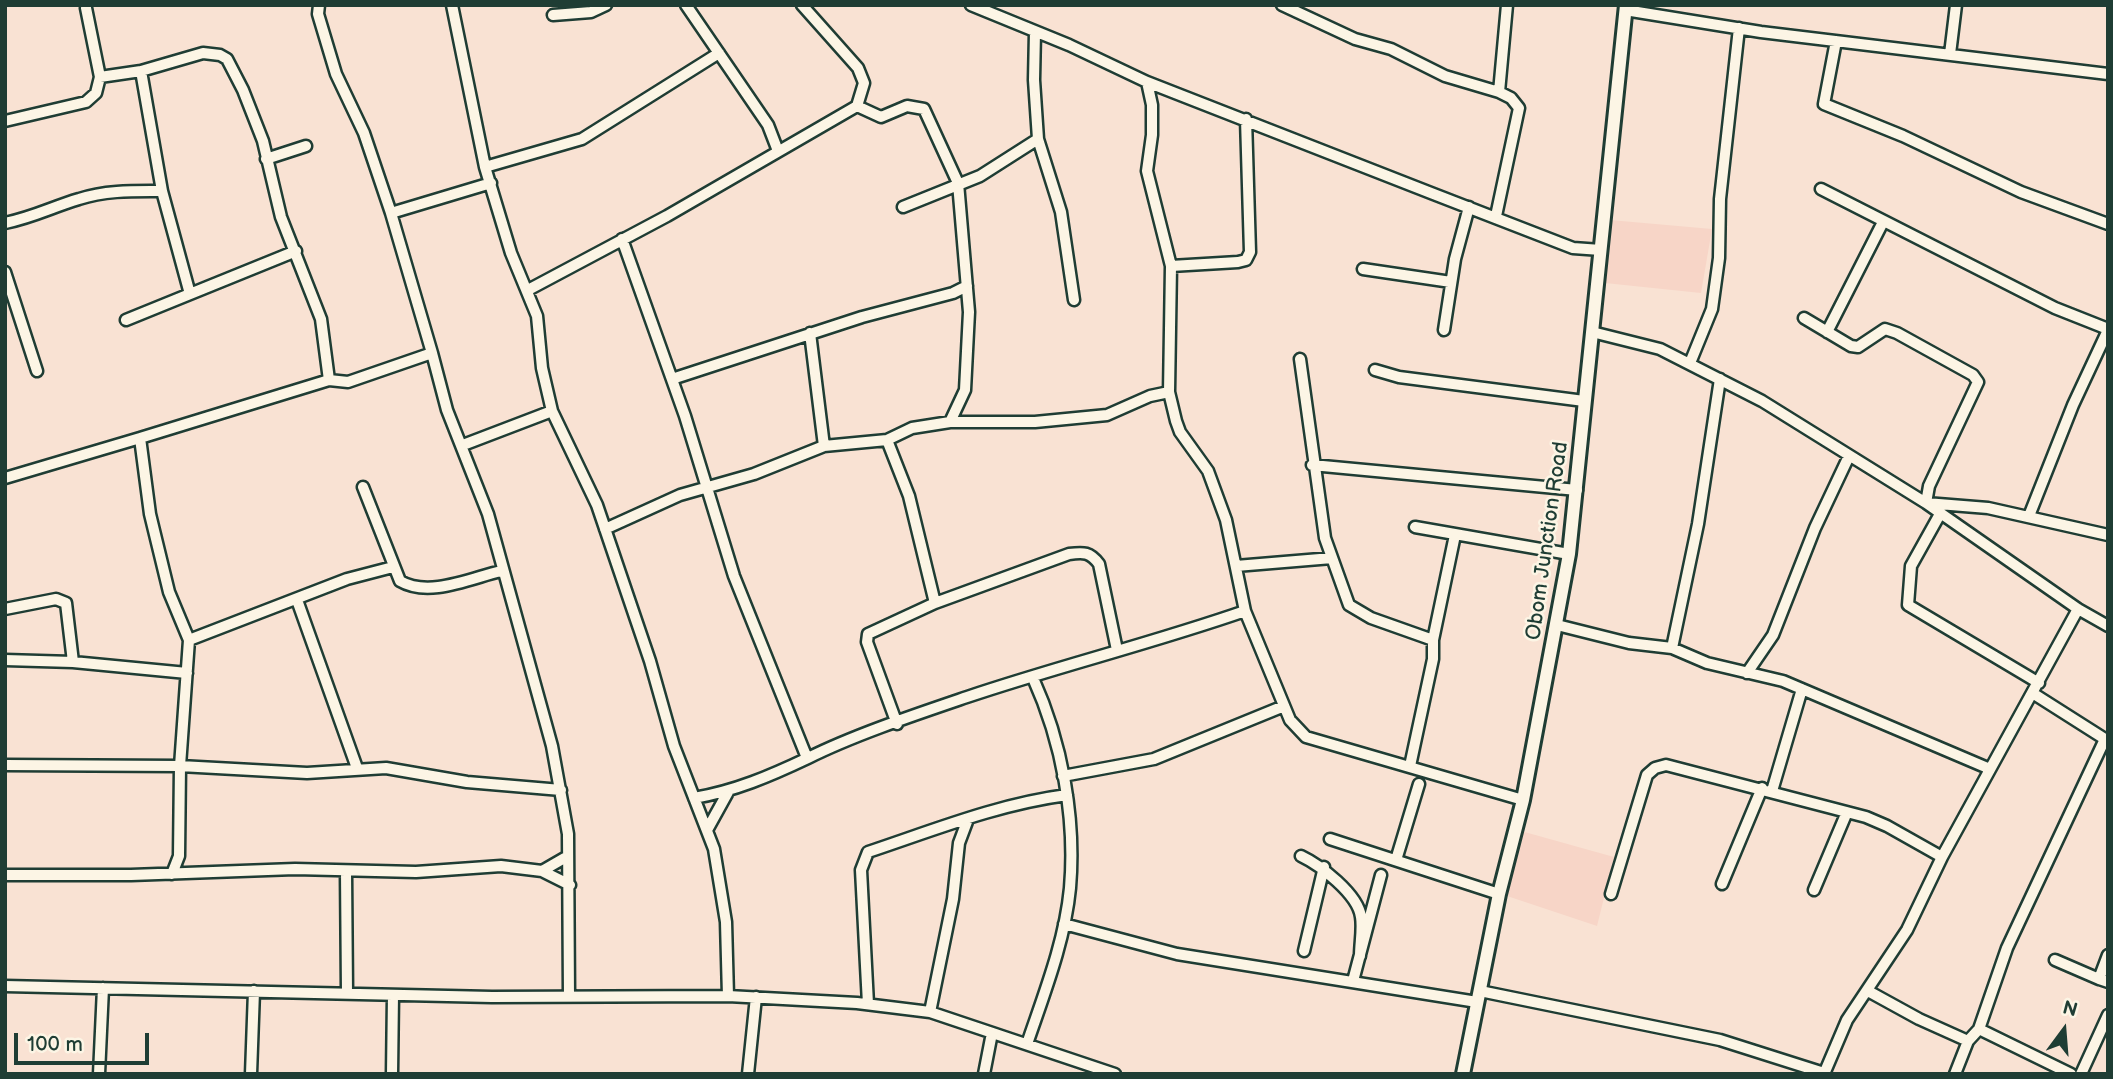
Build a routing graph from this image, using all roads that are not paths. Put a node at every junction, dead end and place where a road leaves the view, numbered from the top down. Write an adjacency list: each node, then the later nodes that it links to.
1 (318, 5): 37 (street)
2 (452, 5): 30 (street)
3 (606, 5): 12 (street)
4 (686, 5): 16 (street)
5 (802, 5): 23 (street)
6 (971, 5): 14 (street)
7 (1283, 5): 22 (street)
8 (1507, 5): 22 (street)
9 (1956, 5): 17 (street)
10 (89, 6): 20 (street)
11 (1625, 8): 13 (street); 43 (main road, Obom Junction Road)
12 (553, 15)
13 (1739, 28): 15 (street); 62 (street)
14 (1035, 32): 21 (street); 26 (street)
15 (1836, 41): 17 (street); 41 (street)
16 (719, 52): 28 (street); 30 (street)
17 (1950, 54): 19 (street)
18 (141, 71): 20 (street); 29 (street); 34 (street)
19 (2108, 74)
20 (100, 77): 25 (street)
21 (1147, 82): 24 (street); 45 (street)
22 (1499, 92): 38 (street)
23 (857, 106): 28 (street); 32 (street)
24 (1246, 119): 36 (street); 45 (street)
25 (5, 121)
26 (1038, 139): 32 (street); 52 (street)
27 (306, 146): 29 (street)
28 (778, 151): 42 (street)
29 (266, 159): 44 (street)
30 (485, 167): 31 (street)
31 (491, 183): 37 (street); 50 (street)
32 (958, 183): 35 (street); 49 (street)
33 (1821, 189): 39 (street)
34 (162, 191): 40 (street); 51 (street)
35 (903, 207)
36 (1469, 207): 38 (street); 48 (street)
37 (391, 213): 60 (street)
38 (1496, 216): 43 (street)
39 (1883, 222): 55 (street); 58 (street)
40 (5, 223)
41 (2108, 224)
42 (622, 239): 50 (street); 65 (street)
43 (1601, 250): 57 (main road, Obom Junction Road)
44 (296, 251): 51 (street); 67 (street)
45 (1171, 266): 68 (street)
46 (1363, 269): 48 (street)
47 (5, 272): 64 (street)
48 (1451, 282): 56 (street)
49 (967, 286): 59 (street); 71 (street)
50 (528, 290): 70 (street)
51 (190, 294): 54 (street)
52 (1074, 300)
53 (1804, 318): 58 (street)
54 (127, 320)
55 (2108, 329): 84 (street)
56 (1444, 330)
57 (1592, 332): 62 (street); 69 (main road, Obom Junction Road)
58 (1827, 332): 82 (street)
59 (810, 333): 65 (street); 75 (street)
60 (432, 353): 67 (street); 74 (street)
61 (1300, 359): 77 (street)
62 (1690, 363): 66 (street)
63 (1375, 370): 69 (street)
64 (37, 371)
65 (672, 379): 79 (street)
66 (1720, 379): 76 (street); 103 (street)
67 (329, 380): 72 (street)
68 (1169, 392): 71 (street); 91 (street)
69 (1584, 401): 81 (main road, Obom Junction Road)
70 (552, 411): 74 (street); 86 (street)
71 (950, 422): 73 (street)
72 (140, 438): 78 (street); 101 (street)
73 (887, 440): 75 (street); 95 (street)
74 (463, 445): 93 (street)
75 (824, 446): 79 (street)
76 (1849, 456): 82 (street); 108 (street)
77 (1312, 465): 81 (street); 90 (street)
78 (5, 478)
79 (705, 486): 86 (street); 116 (street)
80 (363, 487): 92 (street)
81 (1577, 490): 89 (main road, Obom Junction Road)
82 (1926, 503): 83 (street); 84 (street)
83 (1940, 514): 97 (street); 110 (street)
84 (2029, 516): 87 (street)
85 (1415, 527): 88 (street)
86 (605, 528): 128 (street)
87 (2108, 534)
88 (1455, 535): 89 (street); 102 (street)
89 (1569, 554): 99 (main road, Obom Junction Road)
90 (1332, 558): 91 (street); 102 (street)
91 (1236, 566): 98 (street)
92 (393, 567): 93 (street); 94 (street)
93 (501, 570): 124 (street)
94 (297, 600): 101 (street); 120 (street)
95 (935, 603): 104 (street); 114 (street)
96 (5, 609): 106 (street)
97 (2078, 610): 100 (street); 110 (street)
98 (1245, 611): 104 (street); 113 (street)
99 (1557, 625): 103 (street); 129 (main road, Obom Junction Road)
100 (2108, 626)
101 (189, 640): 107 (street)
102 (1433, 640): 119 (street)
103 (1672, 648): 108 (street)
104 (1117, 650): 109 (street)
105 (5, 660): 106 (street)
106 (73, 662): 107 (street)
107 (187, 673): 118 (street)
108 (1747, 673): 111 (street)
109 (1033, 678): 114 (street); 122 (street)
110 (2039, 683): 112 (street)
111 (1802, 689): 121 (street); 125 (street)
112 (2034, 694): 115 (street); 121 (street)
113 (1284, 706): 119 (street); 122 (street)
114 (897, 724): 116 (street)
115 (2106, 740): 173 (street)
116 (807, 758): 126 (street)
117 (5, 765): 118 (street)
118 (180, 766): 120 (street); 136 (street)
119 (1410, 766): 129 (street)
120 (357, 768): 124 (street)
121 (1990, 769): 139 (street)
122 (1063, 776): 127 (street)
123 (1419, 784): 140 (street)
124 (561, 790): 137 (street)
125 (1767, 790): 130 (street); 148 (street); 152 (street)
126 (727, 792): 128 (street); 133 (street)
127 (1068, 795): 131 (street); 153 (street)
128 (694, 798): 133 (street)
129 (1523, 800): 151 (main road, Obom Junction Road)
130 (1847, 812): 139 (street); 150 (street)
131 (968, 819): 132 (street); 135 (street)
132 (948, 826): 135 (street); 170 (street)
133 (707, 830): 166 (street)
134 (1330, 839): 140 (street)
135 (959, 843): 171 (street)
136 (179, 856): 144 (street); 145 (street)
137 (568, 856): 142 (street); 149 (street)
138 (1301, 856): 141 (street)
139 (1941, 857): 162 (street)
140 (1396, 860): 151 (street)
141 (1324, 867): 154 (street); 156 (street)
142 (542, 871): 143 (street); 149 (street)
143 (346, 872): 144 (street); 164 (street)
144 (190, 873): 145 (street)
145 (172, 874): 147 (street)
146 (1381, 874): 156 (street)
147 (5, 875)
148 (1722, 884)
149 (570, 885): 167 (street)
150 (1814, 890)
151 (1499, 894): 169 (main road, Obom Junction Road)
152 (1611, 894)
153 (1064, 924): 159 (street); 176 (street)
154 (1304, 951)
155 (2108, 955): 158 (street)
156 (1360, 956): 159 (street)
157 (2055, 960): 158 (street)
158 (2103, 980)
159 (1353, 981): 169 (street)
160 (5, 986): 161 (street)
161 (103, 989): 163 (street); 179 (street)
162 (1868, 991): 175 (street); 178 (street)
163 (254, 992): 164 (street); 180 (street)
164 (346, 993): 165 (street)
165 (393, 995): 167 (street); 181 (street)
166 (728, 996): 167 (street); 168 (street)
167 (569, 997)
168 (756, 997): 170 (street); 182 (street)
169 (1479, 997): 178 (street); 184 (main road, Obom Junction Road)
170 (868, 1004): 171 (street)
171 (930, 1012): 174 (street)
172 (2108, 1014): 187 (street)
173 (1979, 1029): 175 (street); 186 (street)
174 (992, 1033): 176 (street); 183 (street)
175 (1968, 1041): 185 (street)
176 (1027, 1044): 177 (street)
177 (1111, 1073)
178 (1824, 1073)
179 (99, 1074)
180 (251, 1074)
181 (392, 1074)
182 (748, 1074)
183 (984, 1074)
184 (1463, 1074)
185 (1955, 1074)
186 (2071, 1074)
187 (2081, 1074)

